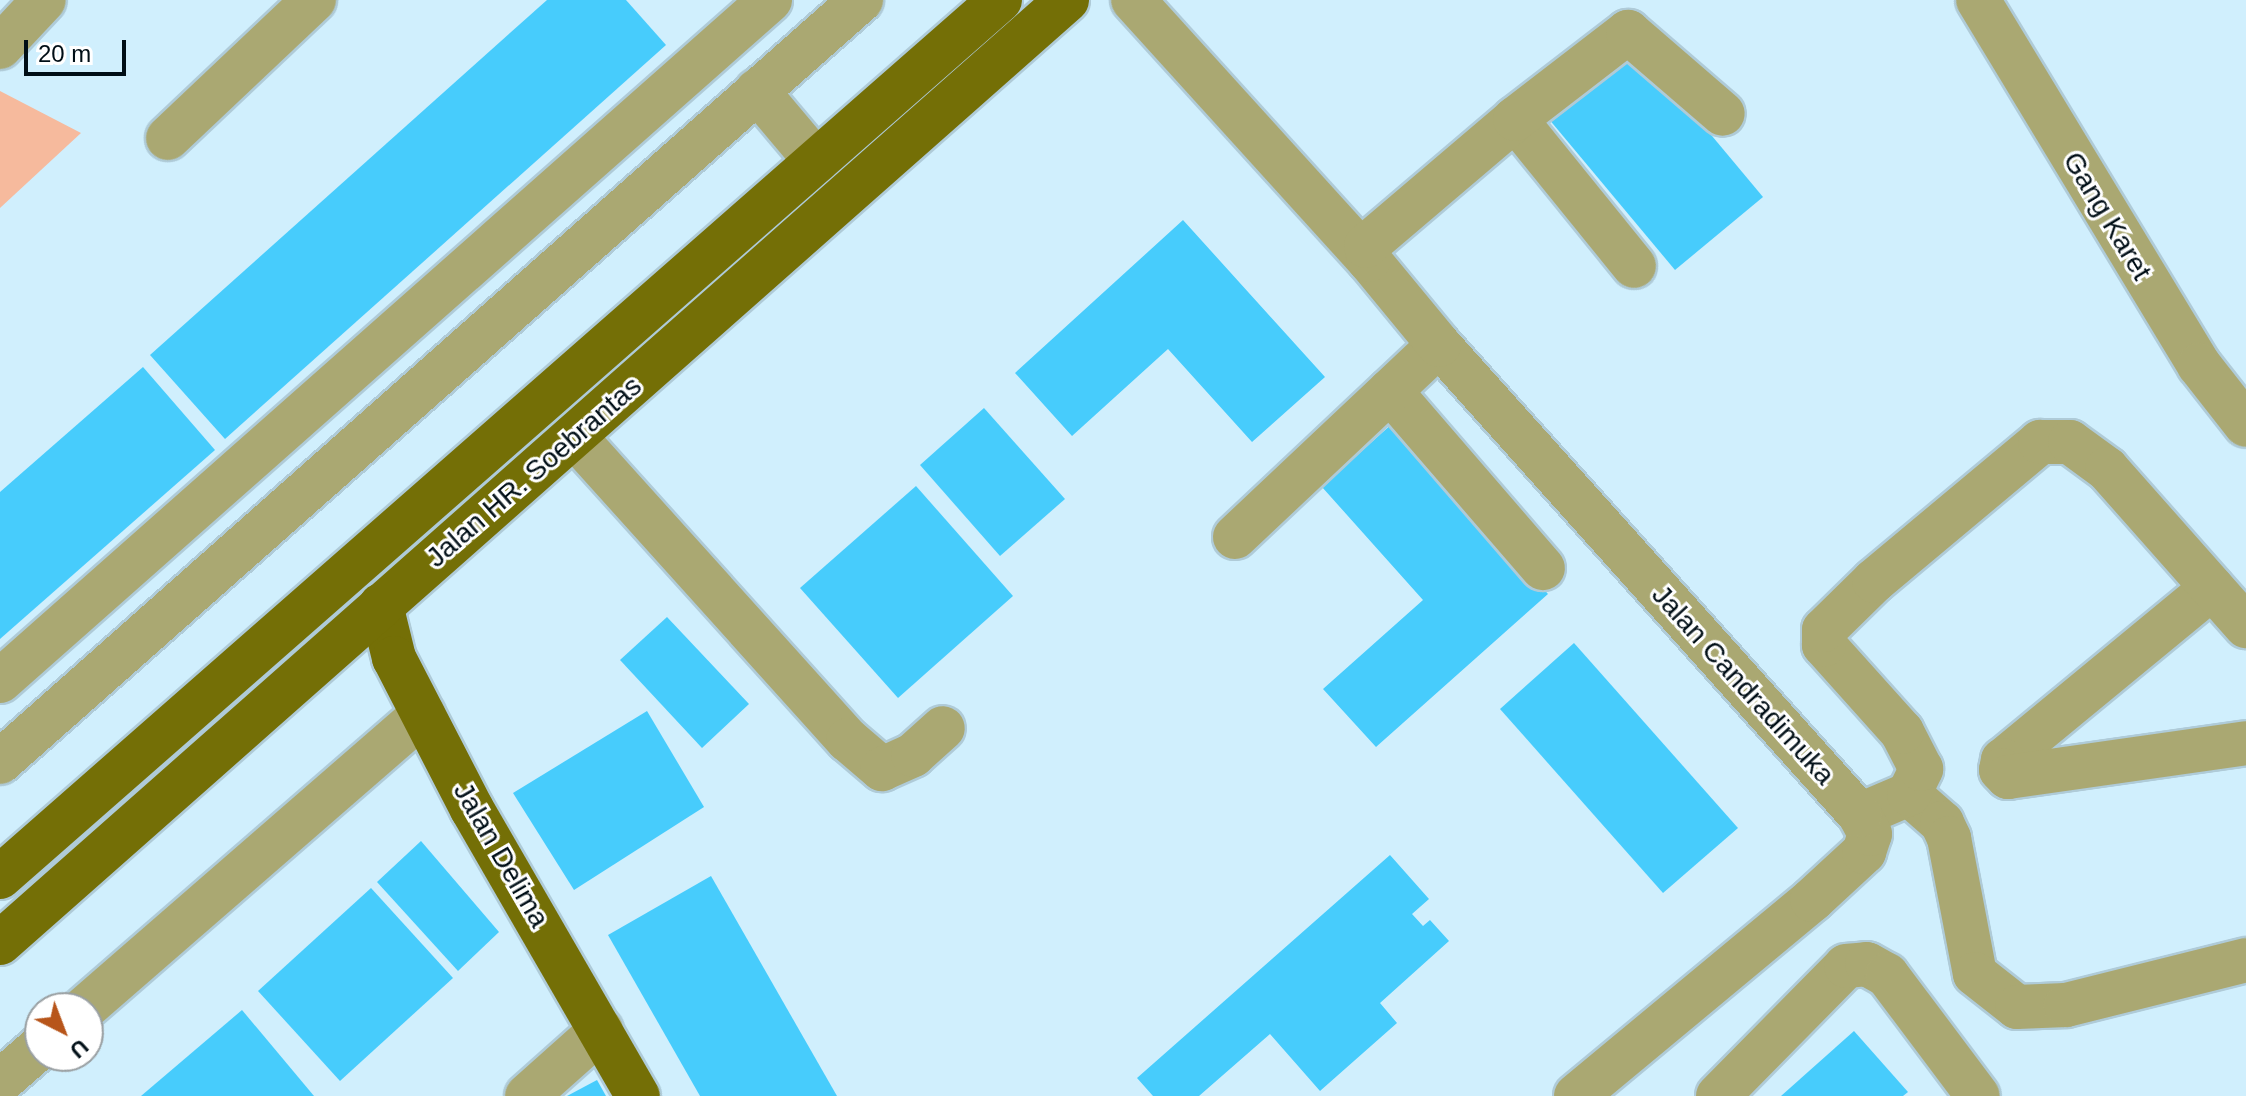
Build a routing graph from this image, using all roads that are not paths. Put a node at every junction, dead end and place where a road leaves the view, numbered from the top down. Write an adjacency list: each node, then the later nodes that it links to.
1 (44, 0): 10 (street)
2 (314, 0): 14 (street)
3 (770, 0): 9 (street)
4 (861, 0): 11 (street)
5 (1000, 0): 15 (main road, Jalan HR. Soebrantas)
6 (1067, 0): 23 (main road, Jalan HR. Soebrantas)
7 (1133, 0): 16 (street, Jalan Candradimuka)
8 (1978, 0): 22 (street, Gang Karet)
9 (726, 38): 11 (street); 18 (street)
10 (0, 47)
11 (761, 87): 15 (street); 19 (street)
12 (1723, 114): 13 (street)
13 (1515, 119): 16 (street); 17 (street)
14 (168, 138)
15 (816, 161): 36 (main road, Jalan HR. Soebrantas)
16 (1370, 248): 20 (street, Jalan Candradimuka)
17 (1634, 266)
18 (461, 274): 19 (street); 29 (street)
19 (495, 325): 33 (street)
20 (1439, 345): 21 (street); 35 (street, Jalan Candradimuka)
21 (1390, 391): 24 (street); 25 (street)
22 (2246, 425)
23 (574, 436): 27 (main road, Jalan HR. Soebrantas); 31 (street)
24 (1235, 537)
25 (1543, 568)
26 (2212, 588): 28 (street); 32 (street); 34 (street)
27 (381, 605): 30 (main road, Jalan Delima); 37 (main road, Jalan HR. Soebrantas)
28 (2246, 626)
29 (0, 681)
30 (423, 714): 39 (street); 40 (main road, Jalan Delima)
31 (943, 728)
32 (2246, 743)
33 (0, 762)
34 (1909, 794): 35 (street); 38 (street)
35 (1860, 815): 45 (street)
36 (0, 877)
37 (0, 943)
38 (2246, 960)
39 (103, 992)
40 (601, 1030): 43 (street); 44 (main road, Jalan Delima)
41 (24, 1061): 42 (street)
42 (0, 1082)
43 (527, 1096)
44 (638, 1096)
45 (1576, 1096)
46 (1718, 1096): 47 (street)
47 (1978, 1096)

